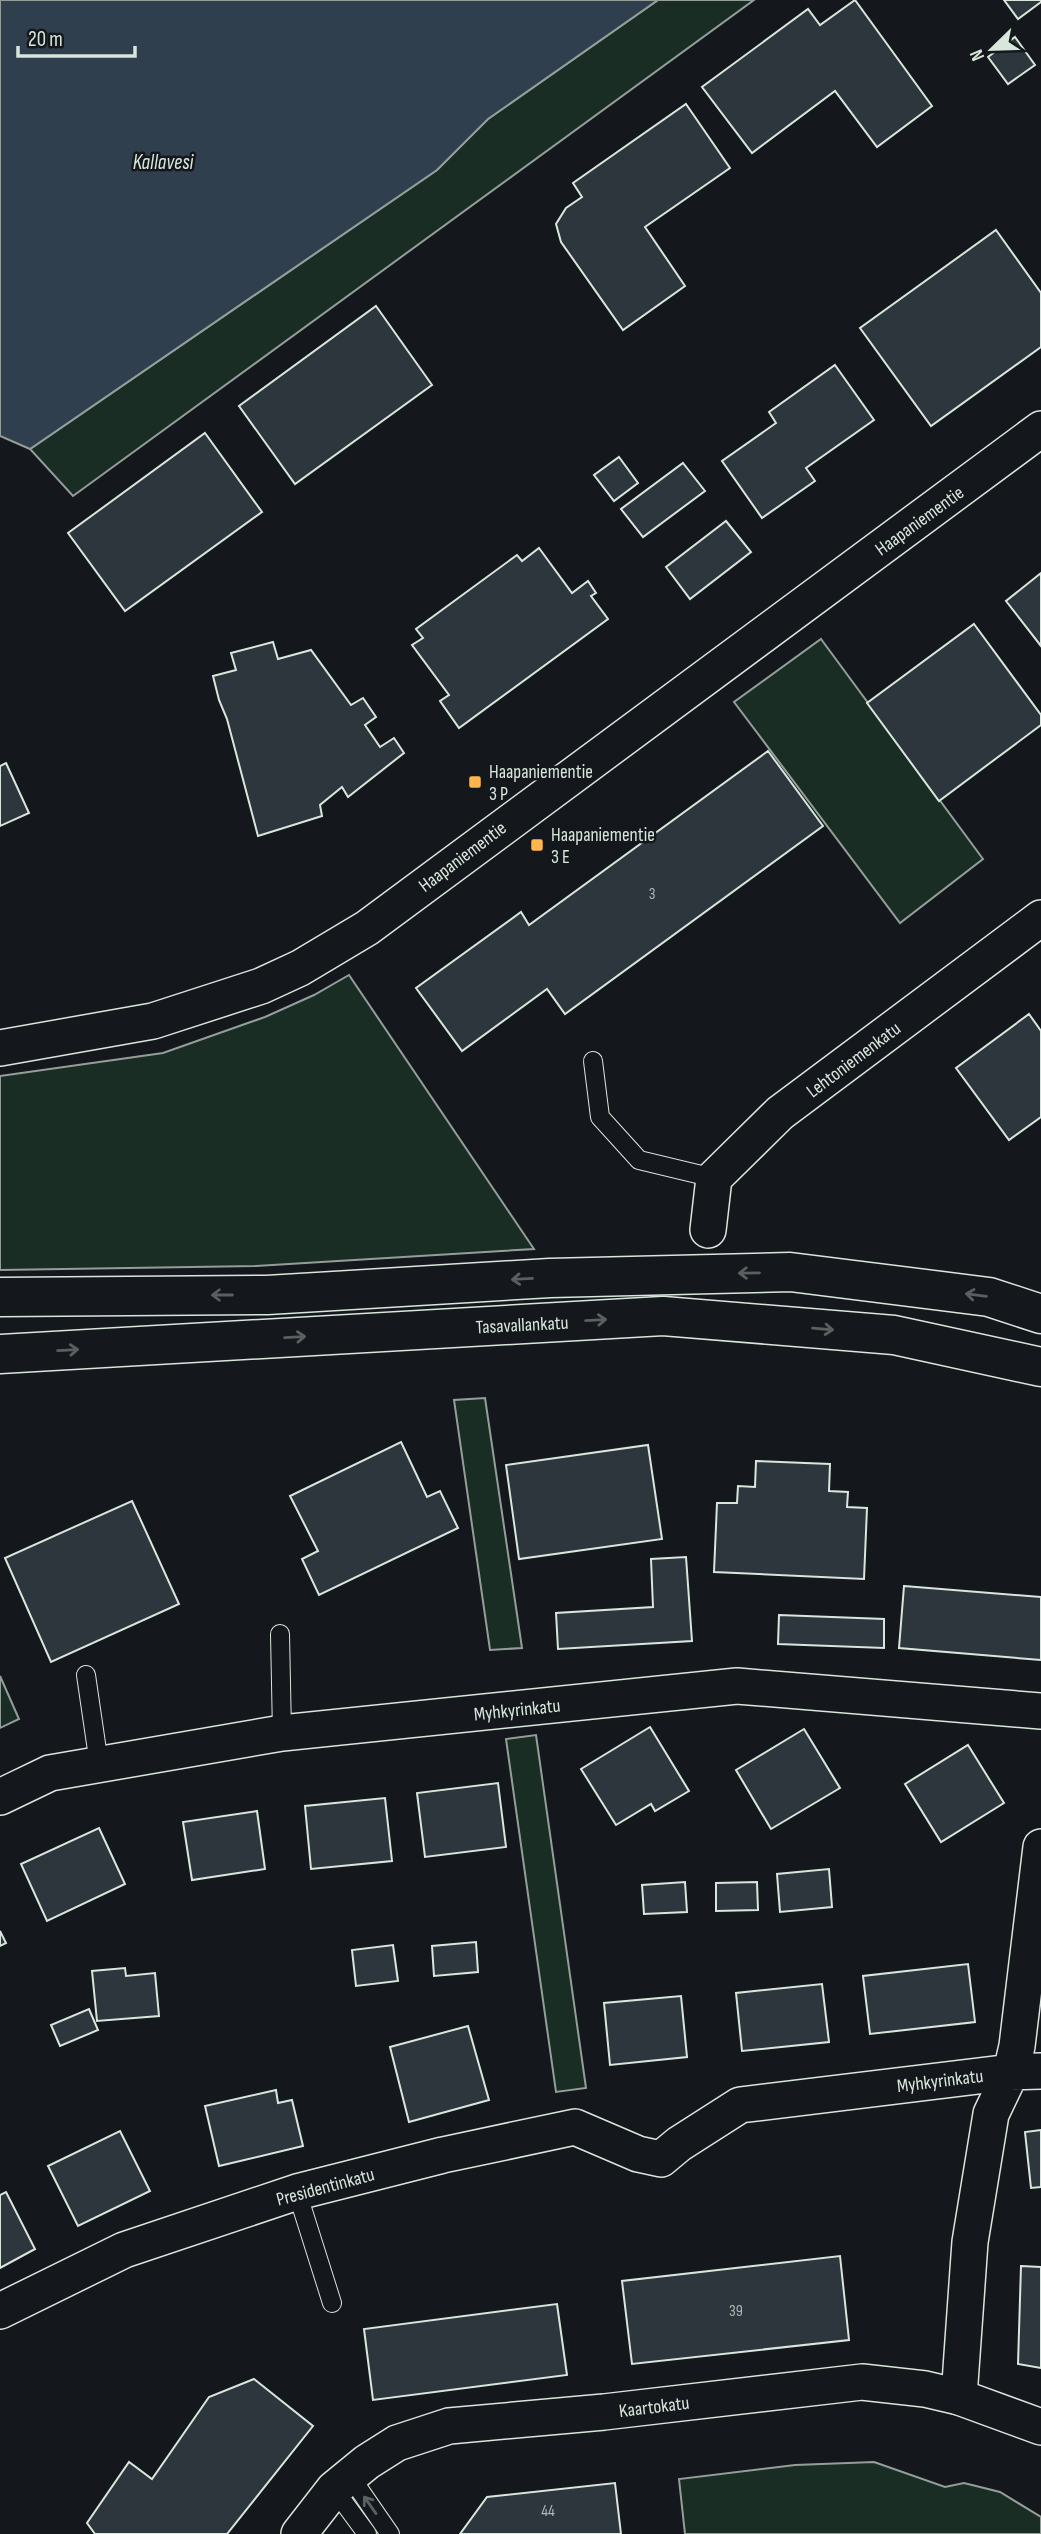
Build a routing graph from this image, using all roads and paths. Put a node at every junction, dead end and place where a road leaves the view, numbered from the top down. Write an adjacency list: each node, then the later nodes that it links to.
1 (1041, 429): 3 (street, Haapaniementie)
2 (1041, 918): 5 (street, Lehtoniemenkatu)
3 (0, 1048)
4 (593, 1061): 5 (lane)
5 (714, 1178): 6 (street)
6 (708, 1230)
7 (0, 1297): 8 (main road, one-way to 7)
8 (1041, 1314)
9 (0, 1354): 10 (main road, Tasavallankatu, one-way to 10)
10 (1041, 1367)
11 (280, 1634): 14 (lane)
12 (86, 1675): 15 (lane)
13 (1041, 1711): 14 (street, Myhkyrinkatu)
14 (282, 1733): 15 (street, Myhkyrinkatu)
15 (99, 1764): 16 (street, Myhkyrinkatu)
16 (0, 1797)
17 (1041, 1847): 18 (street, Myhkyrinkatu)
18 (1026, 2071): 19 (street, Myhkyrinkatu); 23 (street)
19 (661, 2159): 20 (street, Presidentinkatu)
20 (298, 2192): 21 (lane); 22 (street, Presidentinkatu)
21 (332, 2303)
22 (0, 2311)
23 (960, 2397): 24 (street, Kaartokatu); 25 (street, Kaartokatu)
24 (1041, 2427)
25 (342, 2482): 26 (street, Kaartokatu); 27 (lane); 28 (lane, one-way to 25)
26 (299, 2534)
27 (367, 2534)
28 (390, 2534)

